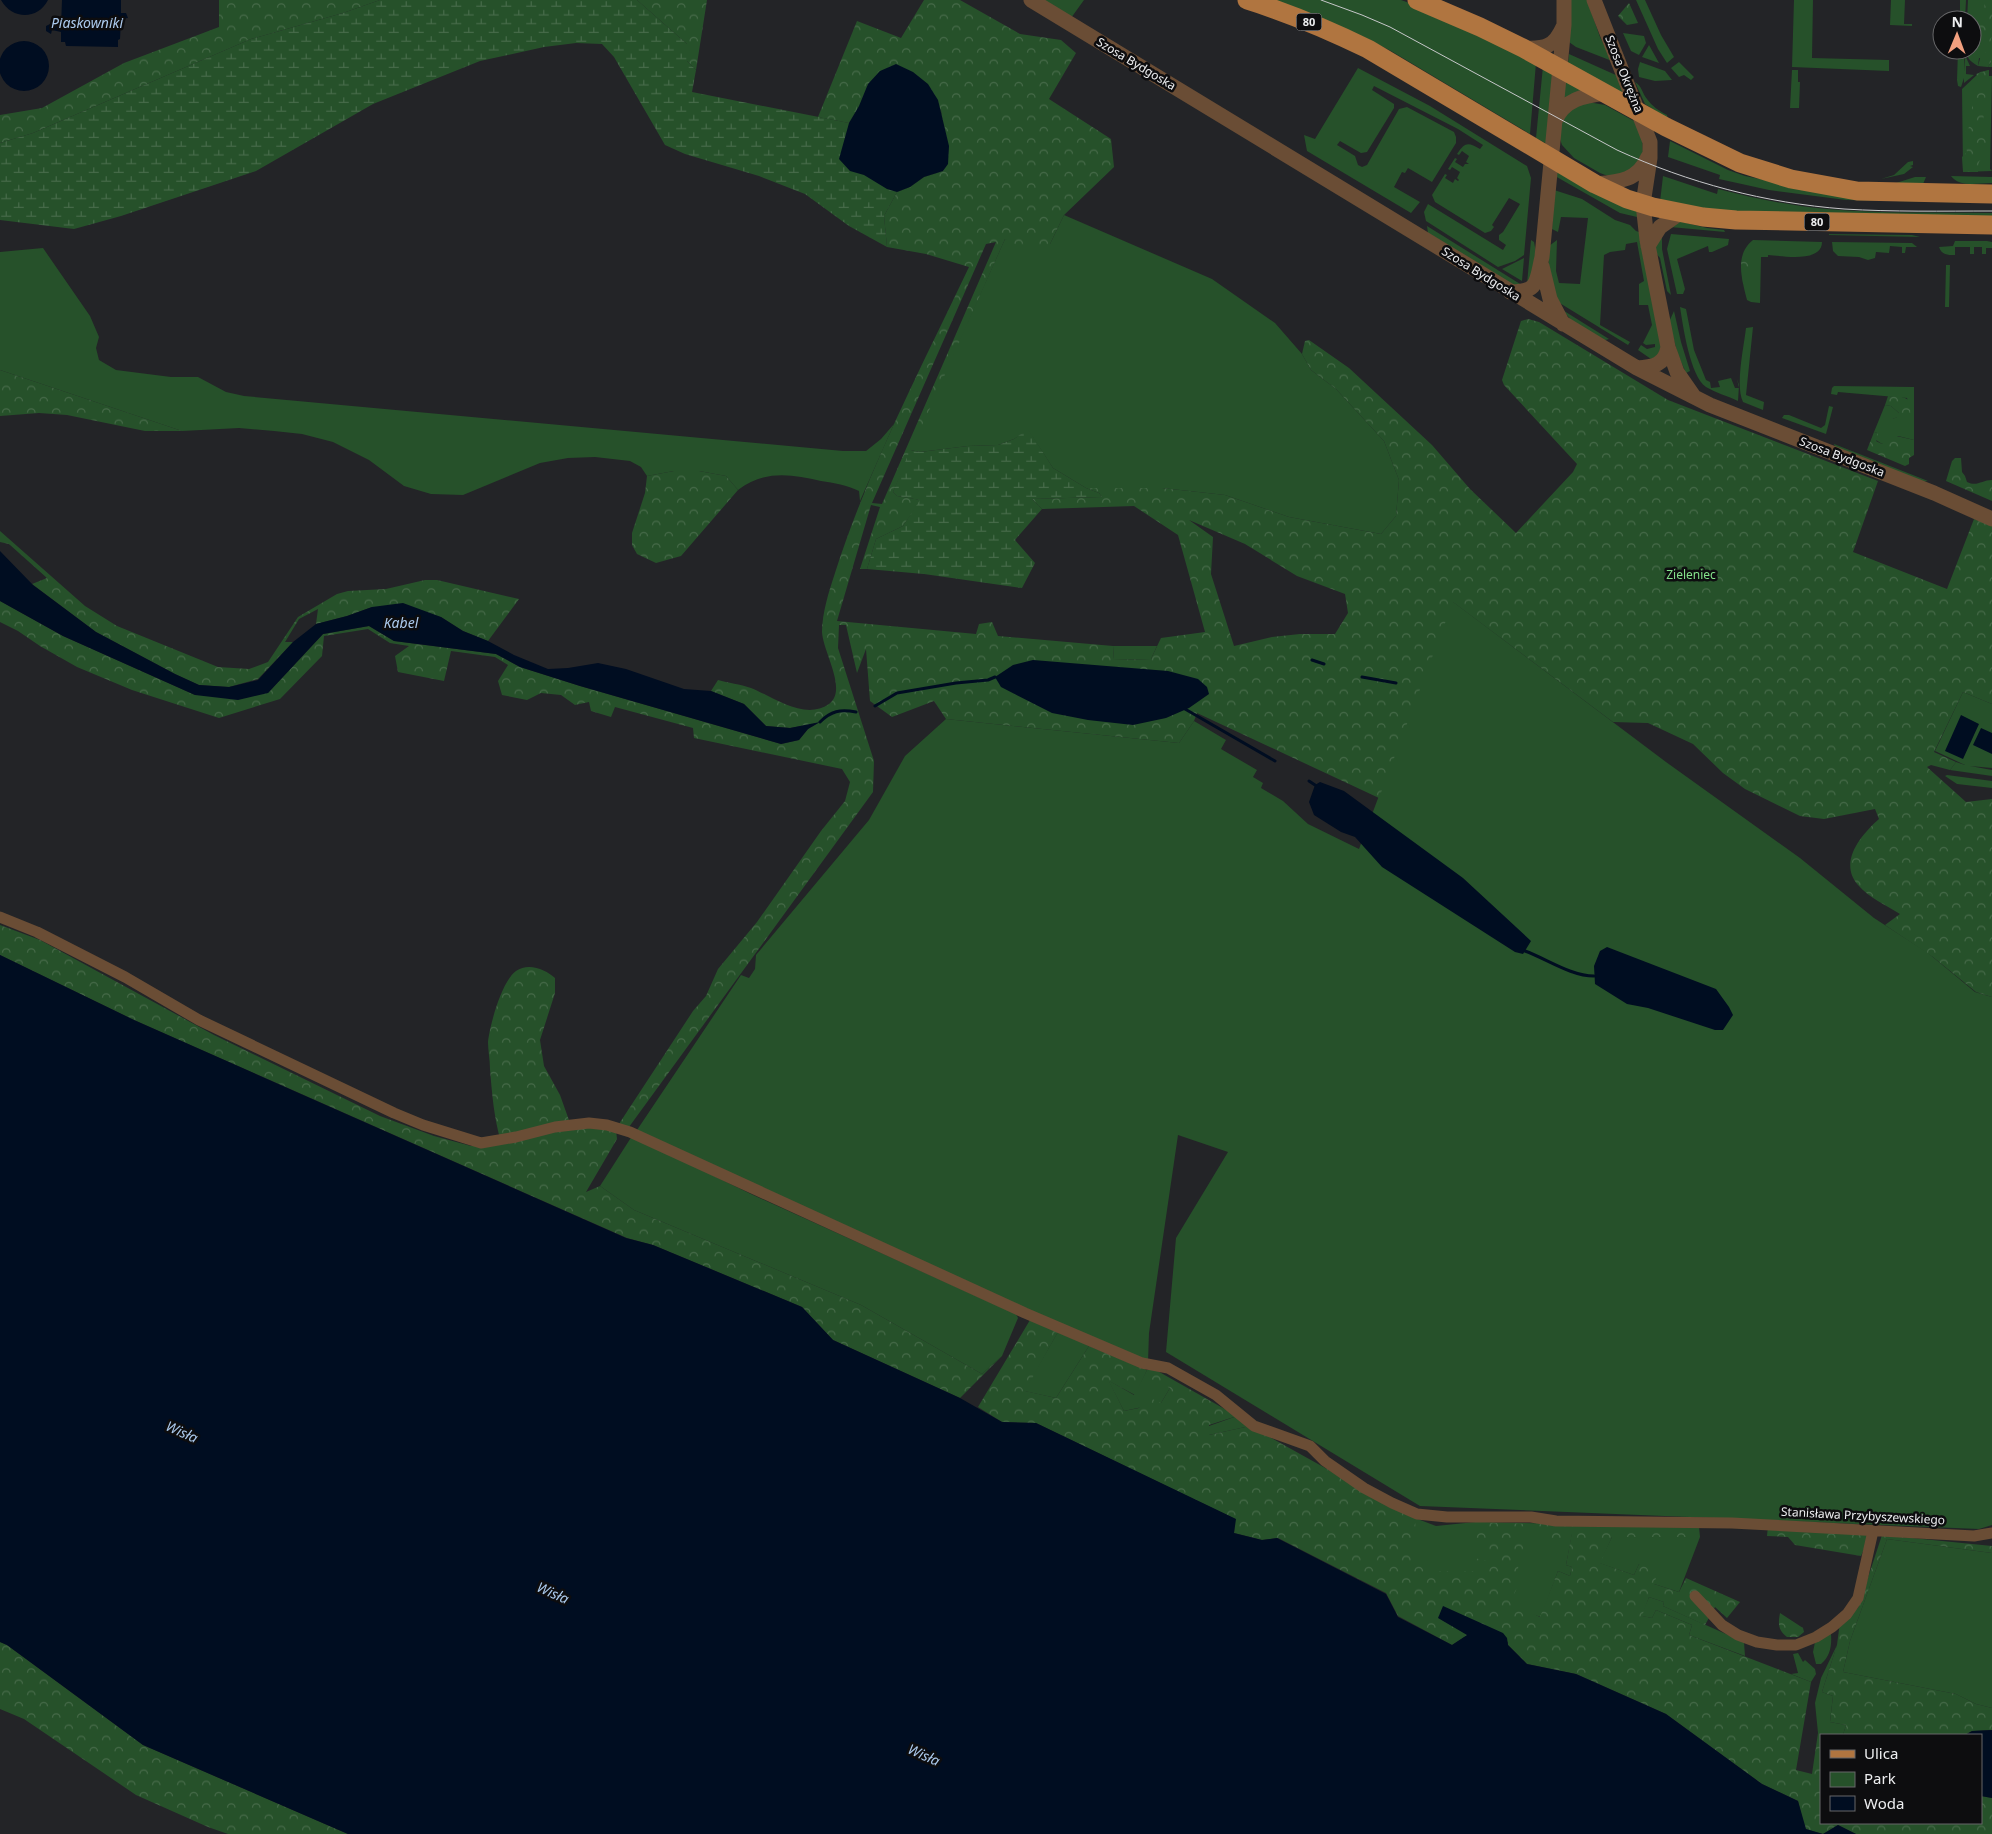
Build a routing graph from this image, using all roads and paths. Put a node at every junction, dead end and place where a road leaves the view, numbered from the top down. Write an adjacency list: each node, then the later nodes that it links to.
1 (1031, 0): 21 (street, Szosa Bydgoska)
2 (1247, 0): 13 (main road, 80)
3 (1417, 0): 7 (main road)
4 (1564, 0): 6 (street, Szosa Okrężna)
5 (1594, 0): 10 (street, Szosa Okrężna)
6 (1564, 25): 7 (street); 8 (street, Szosa Okrężna)
7 (1523, 48): 8 (main road)
8 (1560, 68): 9 (main road); 11 (street, Szosa Okrężna)
9 (1605, 93): 10 (main road); 11 (street, Szosa Okrężna)
10 (1640, 112): 12 (street, Szosa Okrężna); 15 (main road)
11 (1554, 124): 13 (street, Szosa Okrężna)
12 (1651, 149): 14 (street); 16 (street, Szosa Okrężna)
13 (1551, 159): 14 (main road, 80); 20 (street, Szosa Okrężna)
14 (1595, 184): 16 (main road, 80)
15 (1992, 194)
16 (1643, 204): 17 (main road, 80); 19 (street, Szosa Okrężna)
17 (1680, 213): 18 (main road, 80); 19 (street)
18 (1992, 224)
19 (1648, 246): 23 (street, Szosa Okrężna)
20 (1542, 257): 21 (street); 22 (street)
21 (1510, 292): 22 (street, Szosa Bydgoska)
22 (1564, 325): 24 (street, Szosa Bydgoska)
23 (1668, 347): 24 (street); 25 (street, Szosa Okrężna)
24 (1637, 368): 25 (street, Szosa Bydgoska)
25 (1698, 399): 26 (street, Szosa Bydgoska)
26 (1956, 502): 27 (street, Szosa Bydgoska); 28 (street, Szosa Bydgoska)
27 (1992, 513)
28 (1992, 519)
29 (0, 917): 30 (street, Stanisława Przybyszewskiego)
30 (1873, 1531): 31 (street, Stanisława Przybyszewskiego); 32 (street)
31 (1992, 1533)
32 (1695, 1596)

